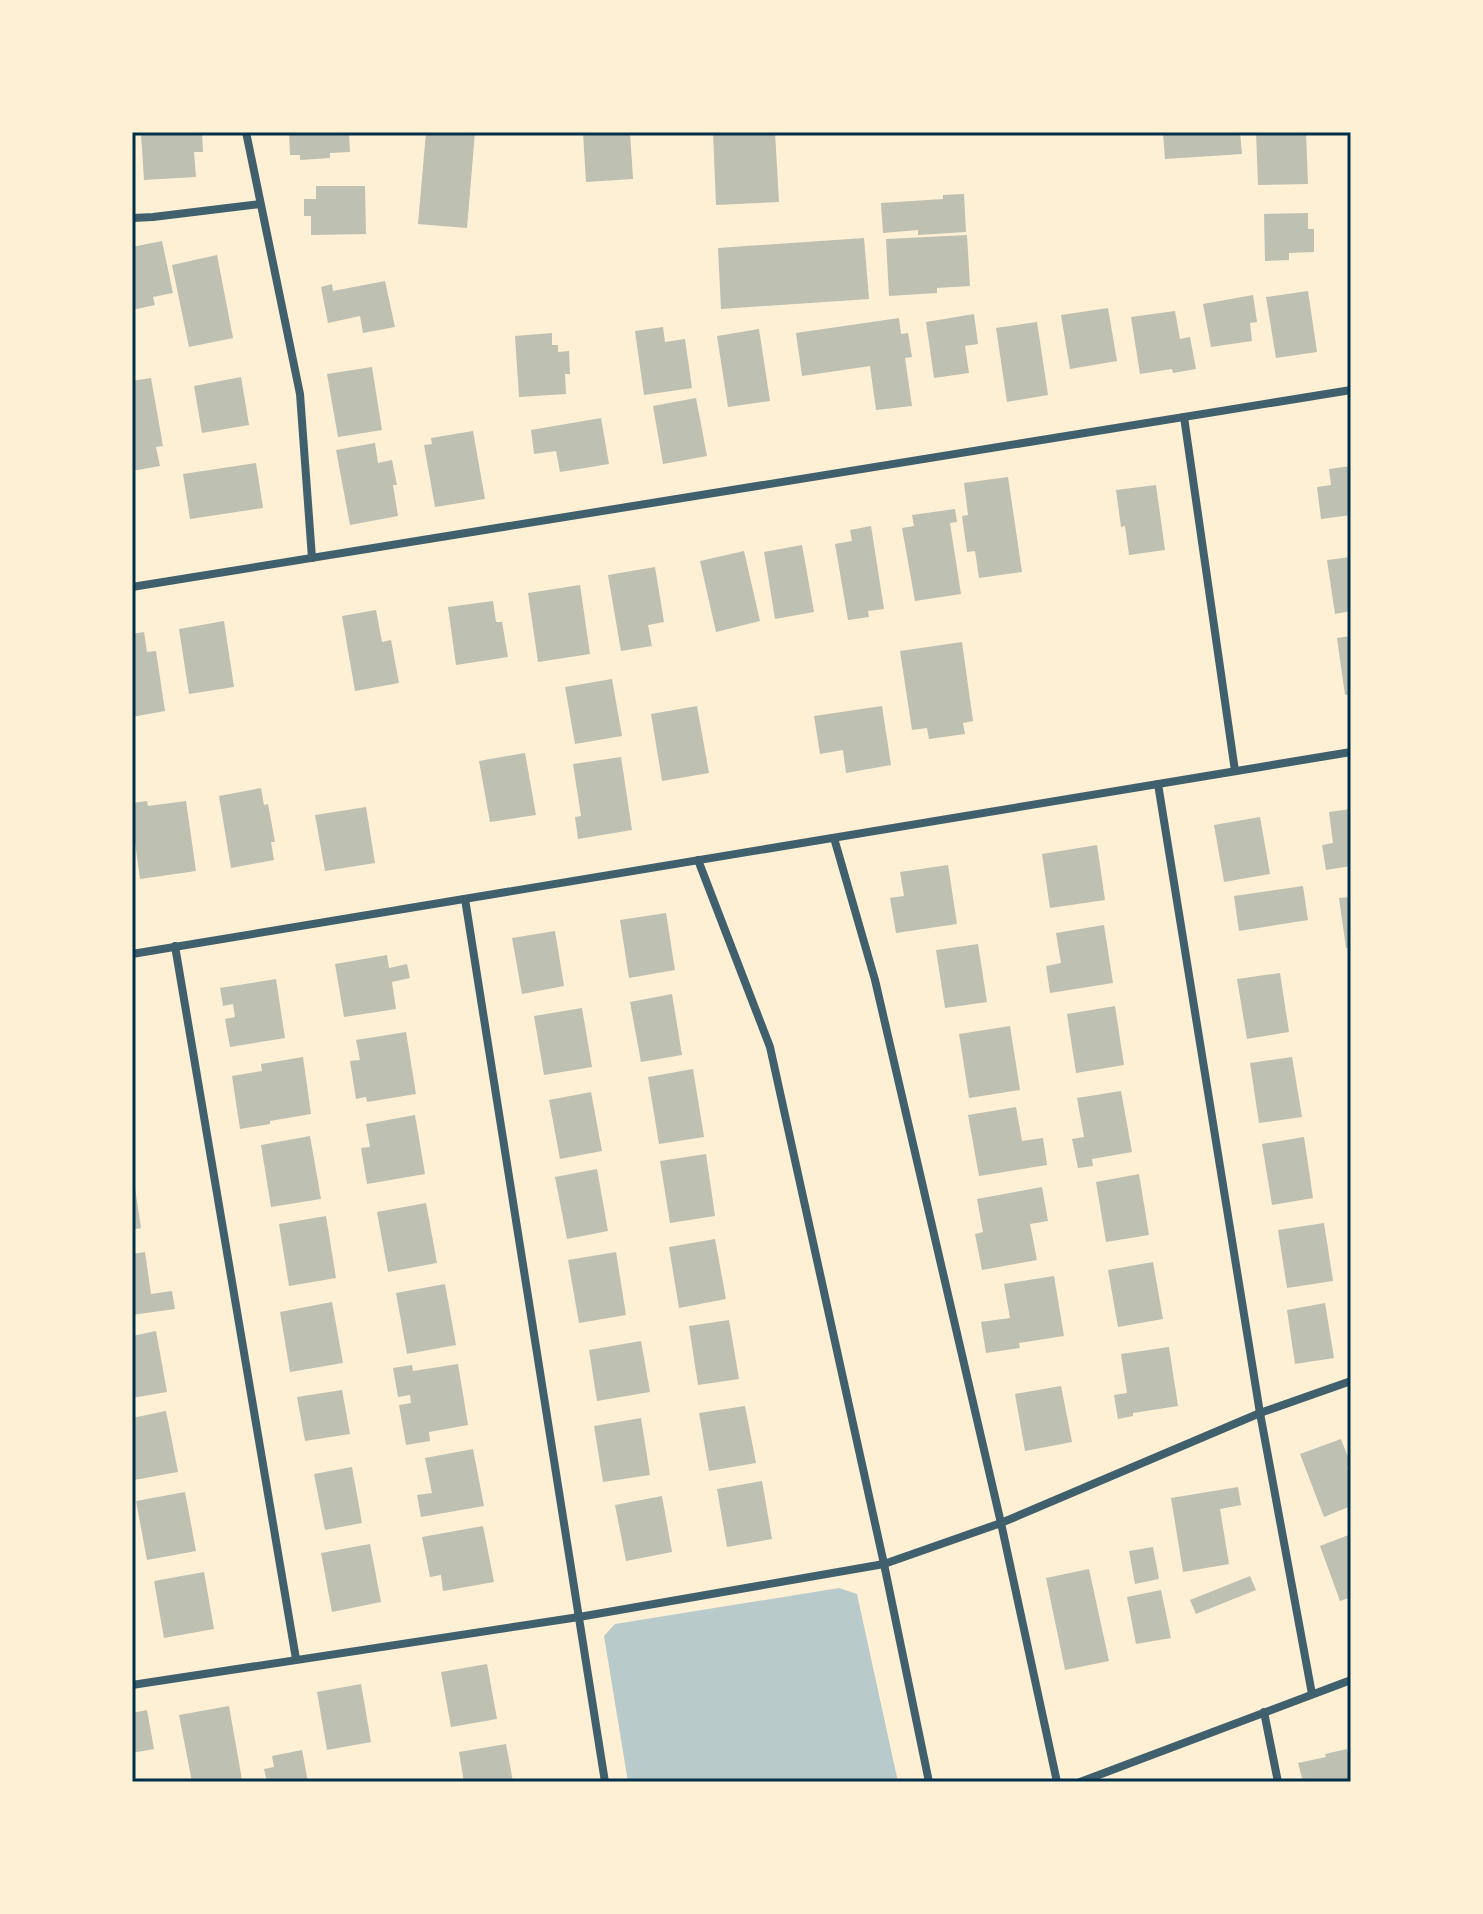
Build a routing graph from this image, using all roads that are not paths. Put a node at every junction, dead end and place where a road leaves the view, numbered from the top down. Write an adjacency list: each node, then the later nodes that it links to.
1 (246, 132): 2 (street)
2 (260, 204): 3 (street); 6 (street)
3 (132, 218)
4 (1351, 390): 5 (street)
5 (1184, 417): 6 (street); 9 (street)
6 (312, 558): 7 (street)
7 (132, 587)
8 (1351, 752): 9 (street)
9 (1235, 771): 10 (street)
10 (1158, 784): 11 (street); 17 (street)
11 (834, 838): 12 (street); 18 (street)
12 (698, 860): 13 (street); 19 (street)
13 (465, 899): 14 (street); 20 (street)
14 (175, 946): 15 (street); 21 (street)
15 (132, 954)
16 (1351, 1381): 17 (street)
17 (1260, 1413): 18 (street); 24 (street)
18 (1001, 1523): 19 (street); 28 (street)
19 (884, 1564): 20 (street); 27 (street)
20 (579, 1617): 21 (street); 26 (street)
21 (296, 1659): 23 (street)
22 (1351, 1680): 24 (street)
23 (132, 1685)
24 (1312, 1694): 25 (street)
25 (1264, 1712): 29 (street); 30 (street)
26 (605, 1782)
27 (929, 1782)
28 (1057, 1782)
29 (1080, 1782)
30 (1278, 1782)

